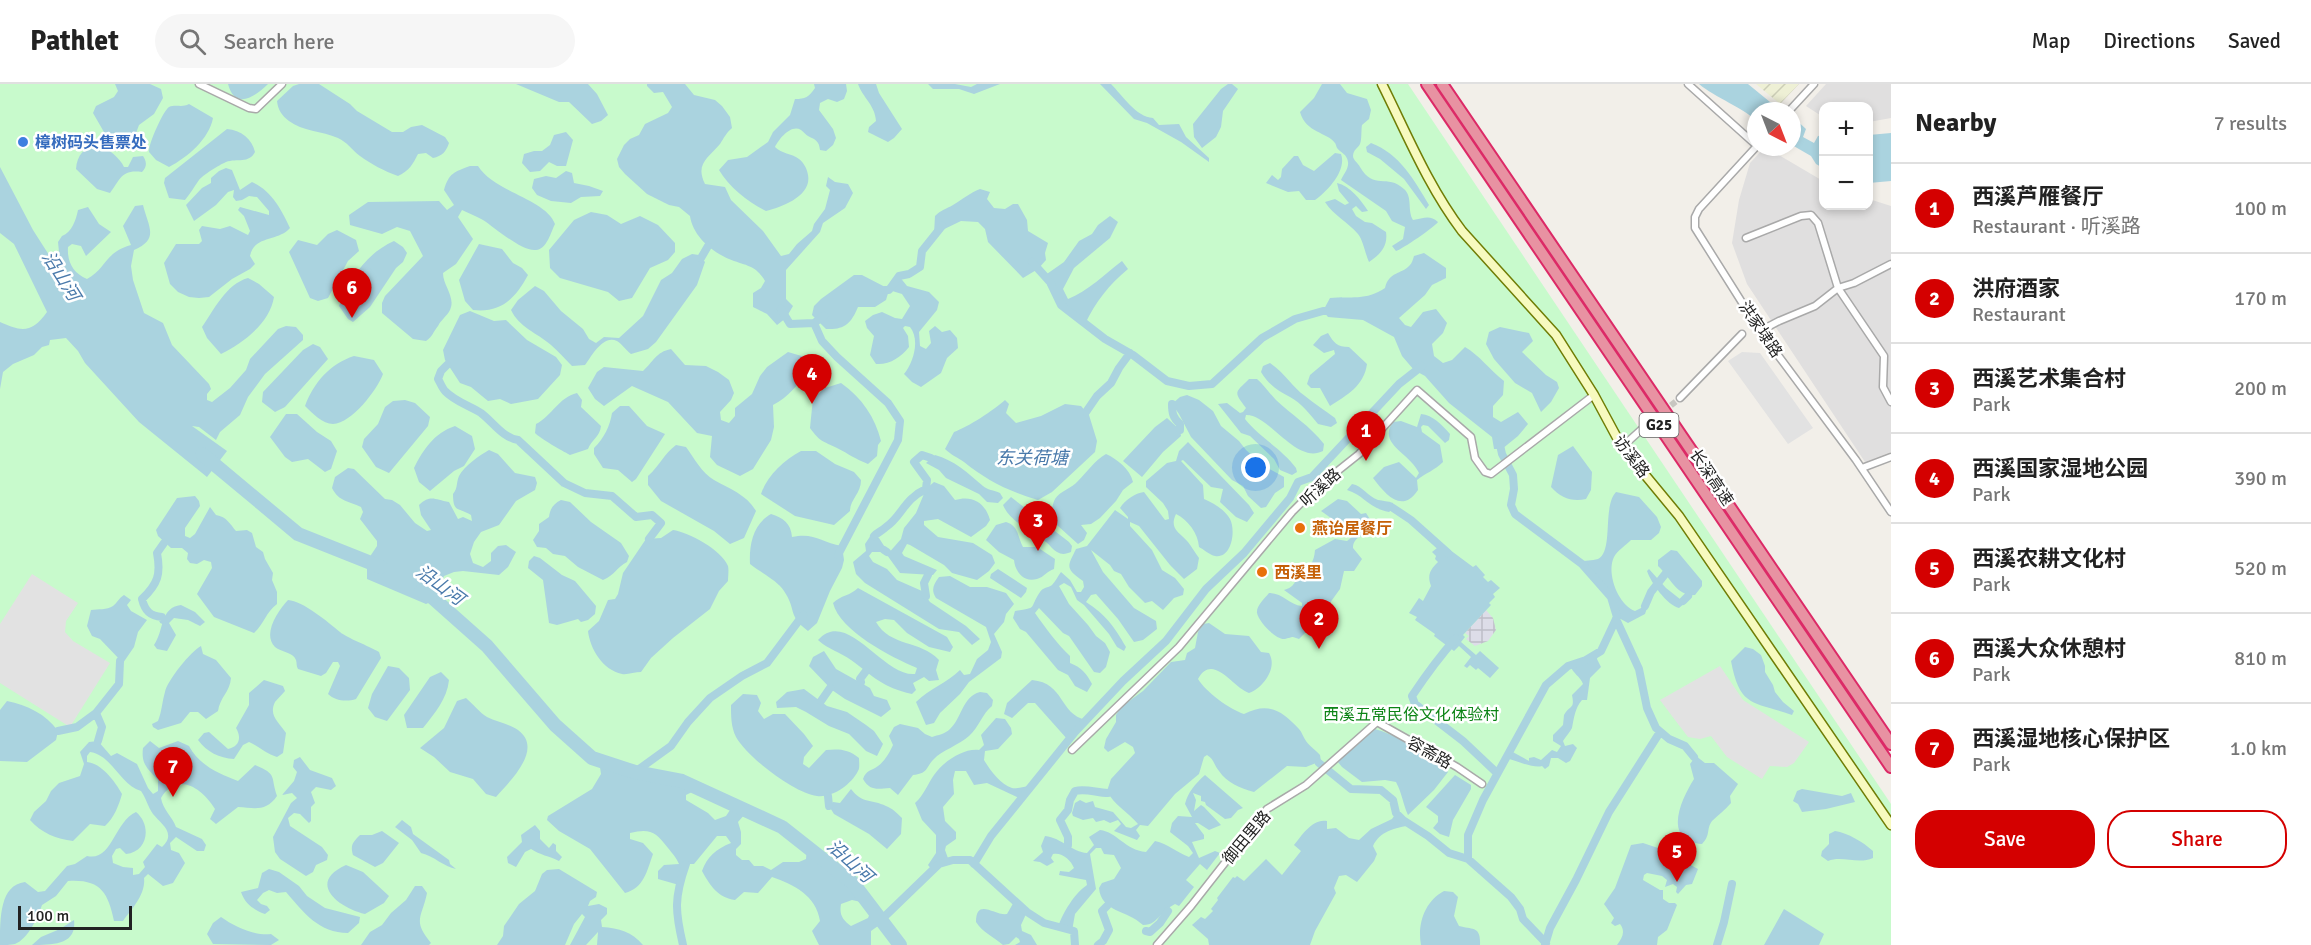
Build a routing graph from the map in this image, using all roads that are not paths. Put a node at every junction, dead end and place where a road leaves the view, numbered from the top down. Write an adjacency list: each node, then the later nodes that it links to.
1 (199, 84): 2 (street)
2 (282, 84)
3 (1382, 84): 16 (street, 访溪路)
4 (1427, 84): 27 (highway, 长深高速 / G25)
5 (1442, 84): 25 (highway, 长深高速 / G25)
6 (1688, 84): 9 (street)
7 (1814, 84): 8 (street)
8 (1797, 102)
9 (1747, 138)
10 (1747, 156): 14 (street, 洪家埭路)
11 (1746, 238): 13 (street)
12 (1891, 264): 13 (street)
13 (1838, 288): 14 (street); 18 (street)
14 (1760, 331): 22 (street, 洪家埭路)
15 (1743, 334): 17 (street)
16 (1594, 395): 20 (street, 访溪路); 26 (street, 听溪路)
17 (1680, 398)
18 (1891, 402)
19 (1643, 428): 20 (street)
20 (1622, 447): 29 (street, 访溪路)
21 (1891, 457): 22 (street)
22 (1862, 468): 23 (street, 洪家埭路)
23 (1891, 512)
24 (1377, 722): 28 (street, 容斋路); 30 (street, 御田里路)
25 (1891, 744)
26 (1072, 750)
27 (1891, 767)
28 (1482, 784)
29 (1891, 825)
30 (1157, 945)

